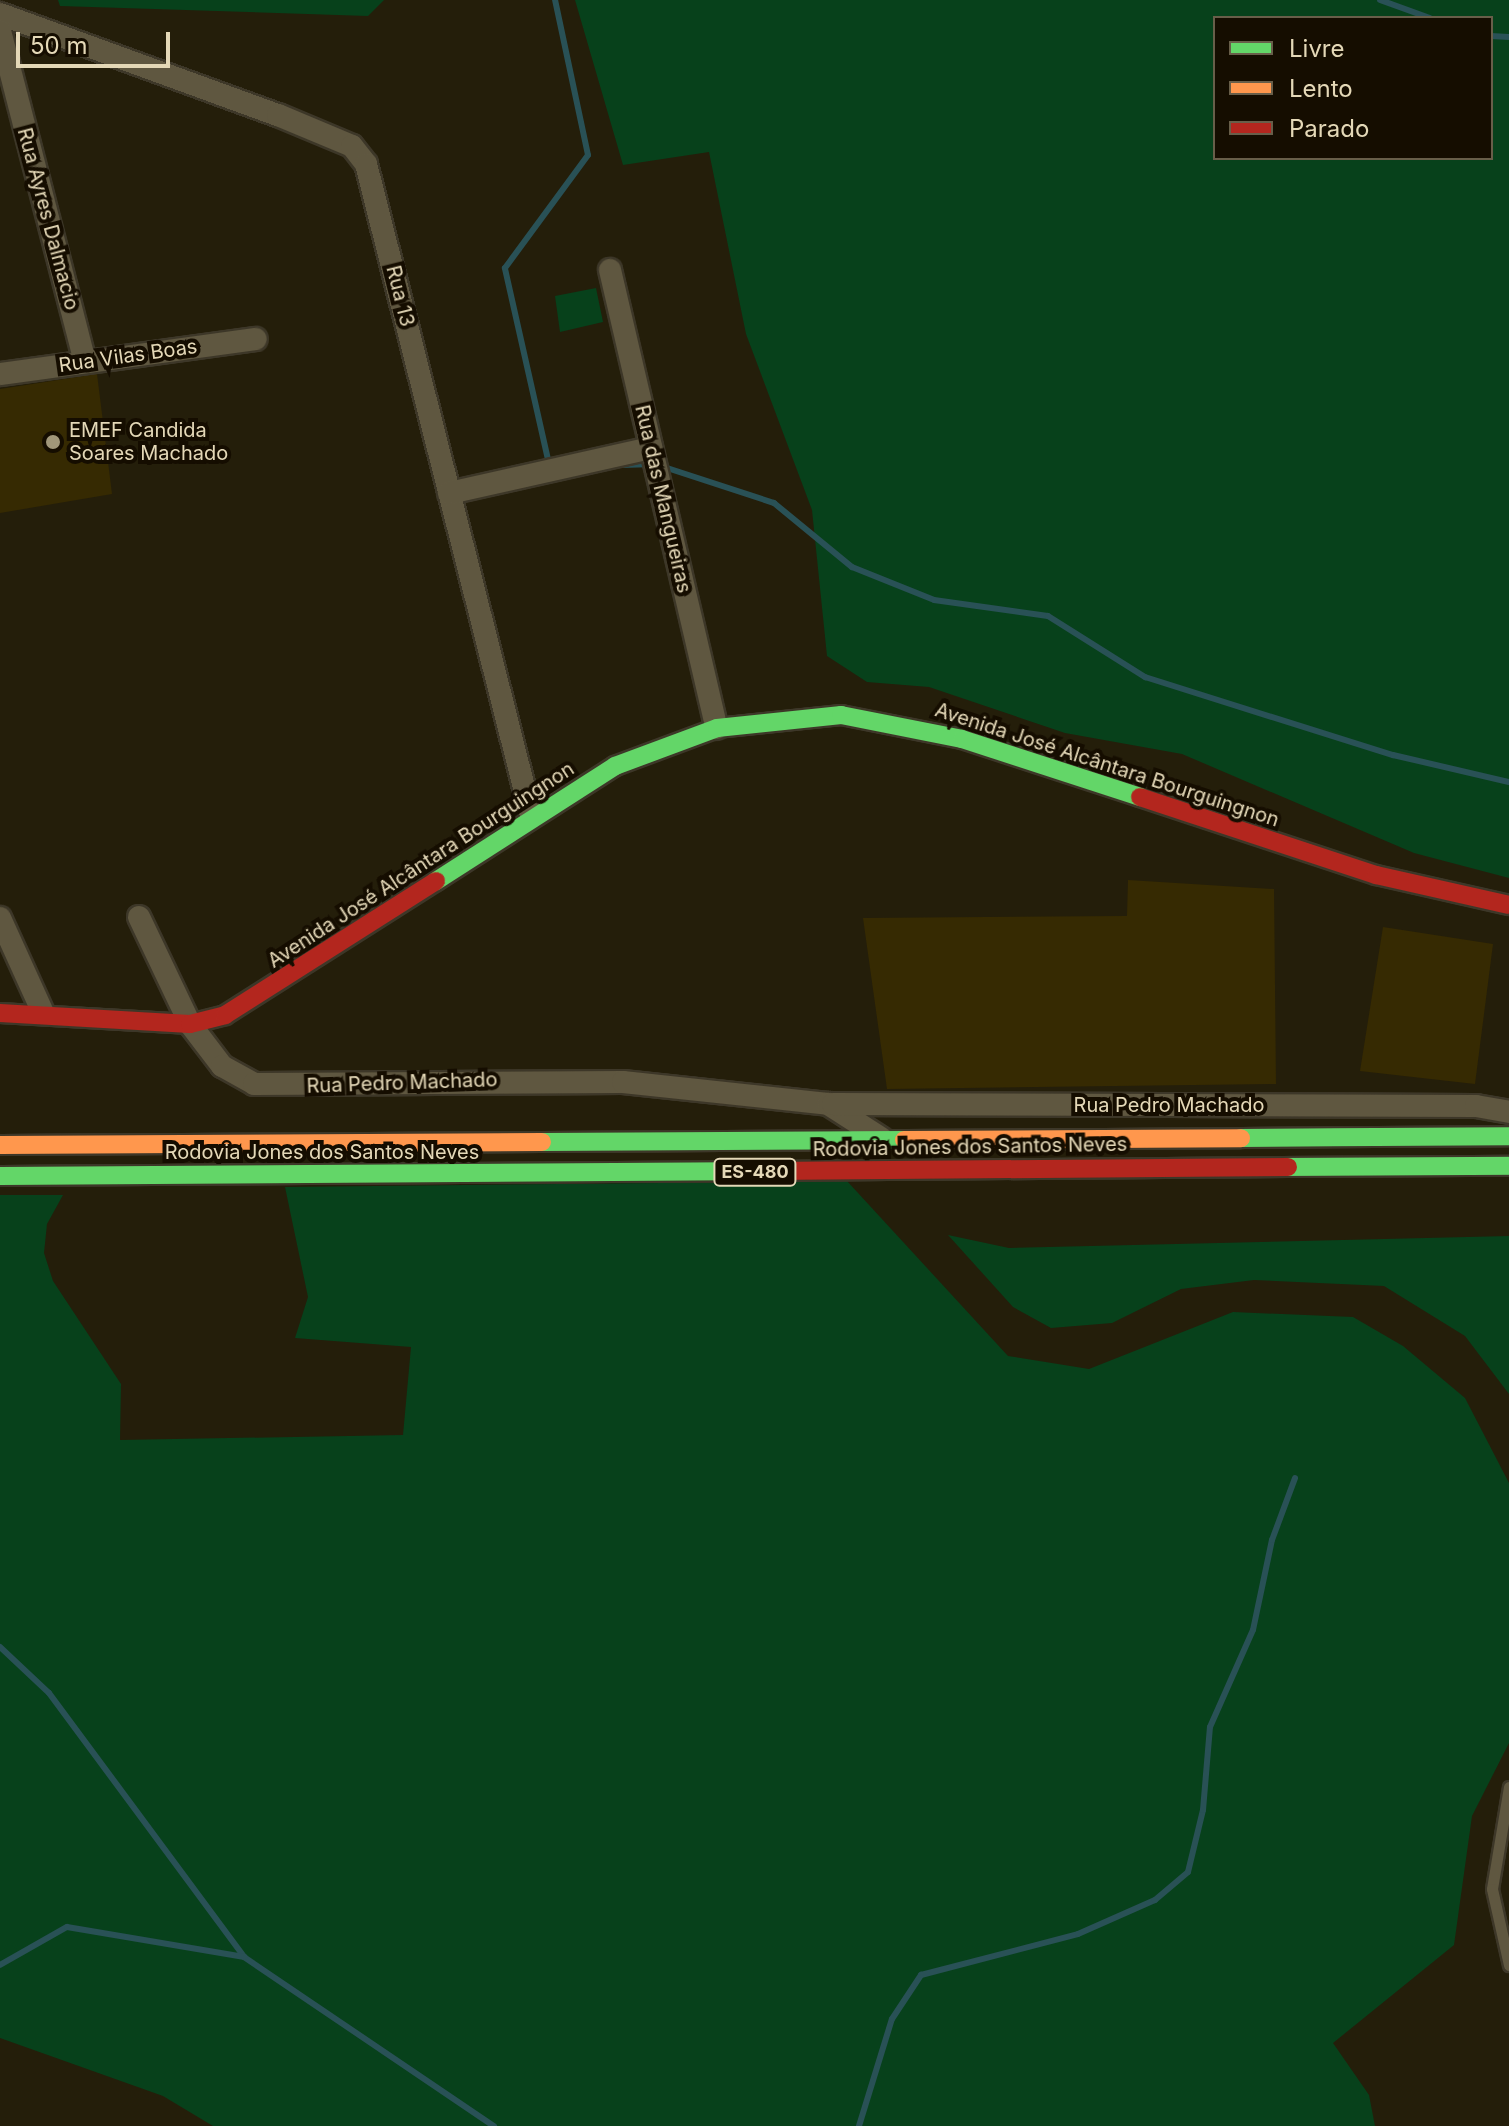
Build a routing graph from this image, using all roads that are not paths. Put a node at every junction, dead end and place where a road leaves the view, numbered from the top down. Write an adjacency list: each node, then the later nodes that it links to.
1 (0, 14): 8 (street, Rua 13)
2 (0, 31): 5 (street, Rua Ayres Dalmacio)
3 (610, 270): 7 (street, Rua das Mangueiras)
4 (256, 339): 5 (street, Rua Vilas Boas)
5 (85, 361): 6 (street, Rua Vilas Boas)
6 (0, 374)
7 (651, 448): 8 (street); 9 (street, Rua das Mangueiras)
8 (449, 493): 10 (street, Rua 13)
9 (717, 728): 10 (main road, Avenida José Alcântara Bourguingnon); 11 (main road, Avenida José Alcântara Bourguingnon)
10 (531, 815): 16 (main road, Avenida José Alcântara Bourguingnon)
11 (1509, 905)
12 (139, 917): 16 (street, Rua Pedro Machado)
13 (0, 918): 15 (street)
14 (0, 1013): 15 (main road)
15 (43, 1013): 16 (main road)
16 (190, 1024): 17 (street, Rua Pedro Machado)
17 (828, 1104): 18 (street, Rua Pedro Machado); 20 (street, Rua Pedro Machado)
18 (1509, 1112)
19 (1509, 1136): 20 (main road, Rodovia Jones dos Santos Neves / ES-480)
20 (881, 1138): 21 (main road, Rodovia Jones dos Santos Neves / ES-480)
21 (0, 1145)
22 (1509, 1166): 23 (main road, Rodovia Jones dos Santos Neves / ES-480)
23 (0, 1176)
24 (1509, 1787): 25 (lane)
25 (1509, 1965)

